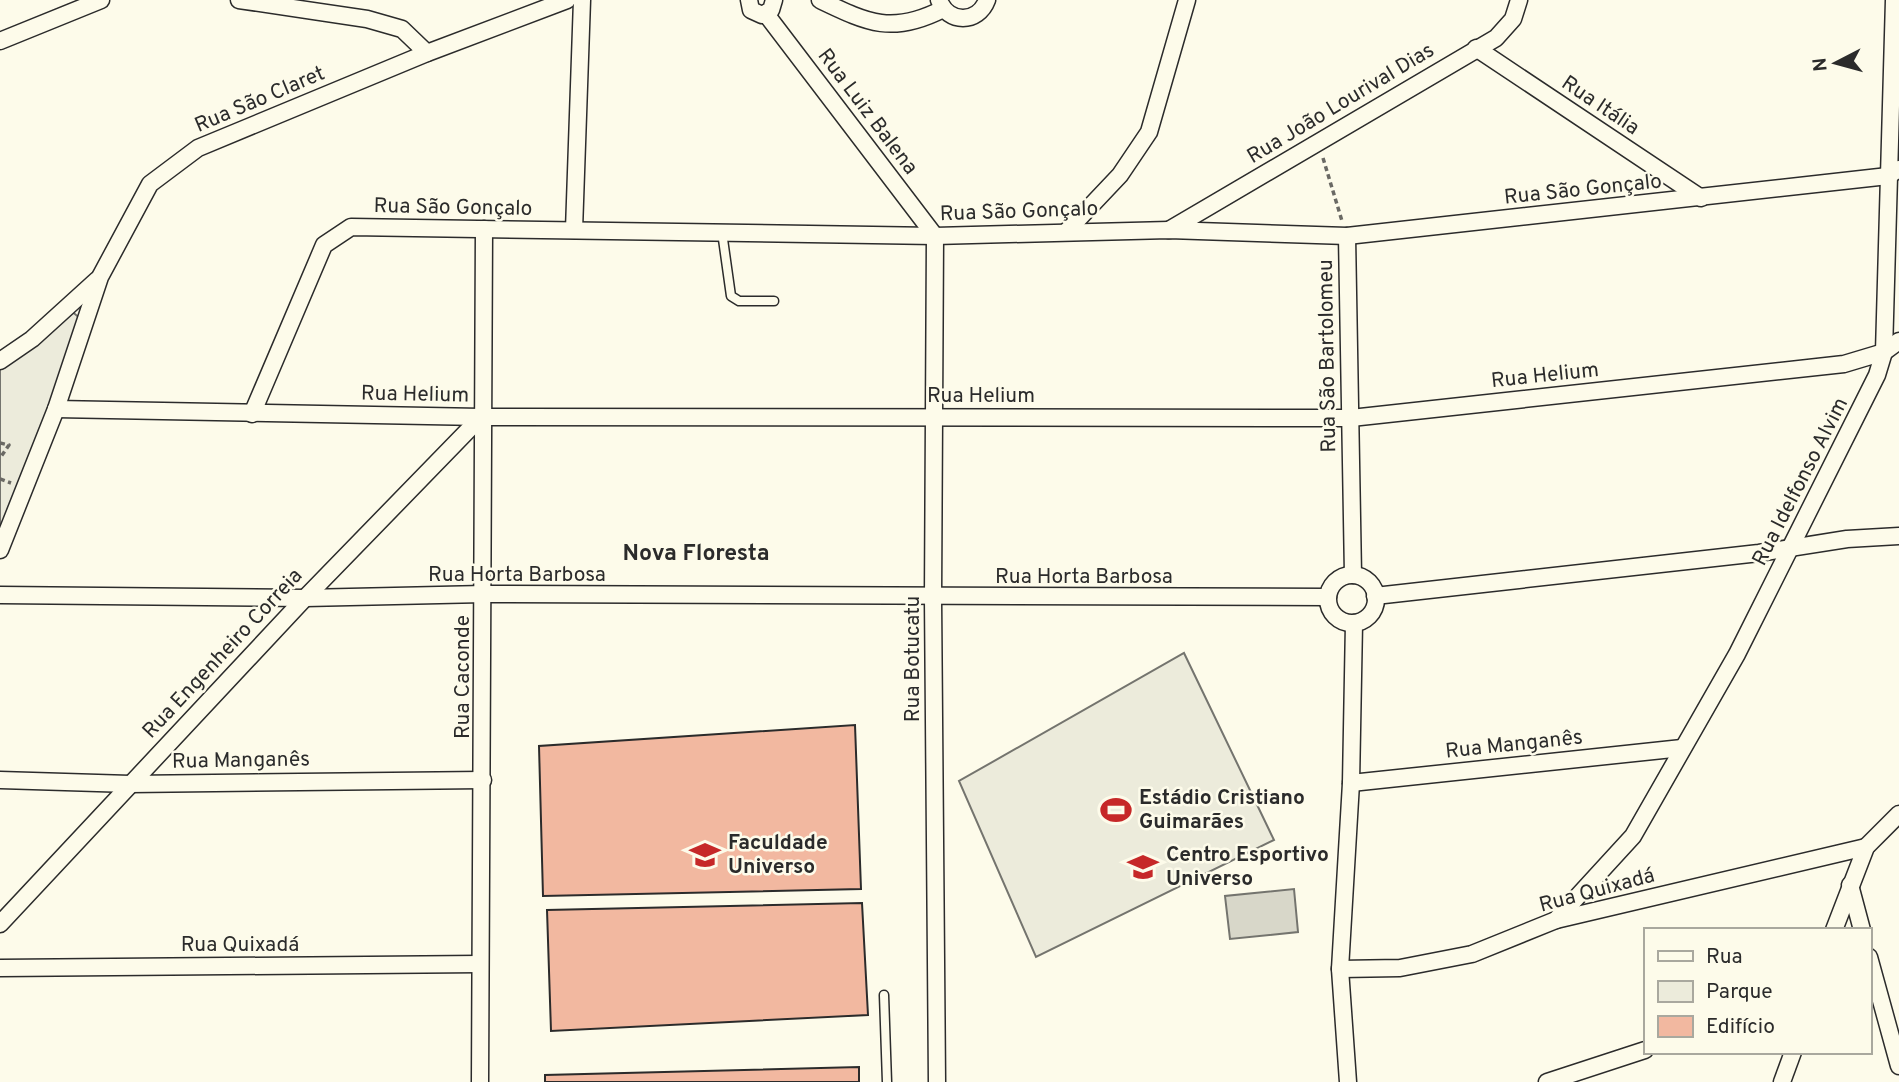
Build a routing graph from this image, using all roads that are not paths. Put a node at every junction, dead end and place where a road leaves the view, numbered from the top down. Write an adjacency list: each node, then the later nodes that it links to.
1 (240, 0): 15 (street)
2 (567, 0): 15 (street, Rua São Claret)
3 (582, 0): 19 (street)
4 (749, 0): 11 (street, Rua Luiz Balena)
5 (820, 0): 12 (street)
6 (987, 0): 12 (street)
7 (1187, 0): 21 (street)
8 (1519, 0): 14 (street, Rua João Lourival Dias)
9 (1894, 0): 16 (street, Rua Idelfonso Alvim)
10 (90, 2): 13 (street)
11 (773, 4): 23 (street, Rua Luiz Balena)
12 (941, 4)
13 (0, 41)
14 (1476, 48): 17 (street, Rua Itália); 20 (street, Rua João Lourival Dias)
15 (427, 53): 25 (street, Rua São Claret)
16 (1894, 172): 17 (street, Rua São Gonçalo); 28 (street, Rua Idelfonso Alvim)
17 (1700, 198): 24 (street, Rua São Gonçalo)
18 (484, 229): 19 (street, Rua São Gonçalo); 31 (street, Rua São Gonçalo); 32 (street, Rua Caconde)
19 (574, 230): 22 (street, Rua São Gonçalo)
20 (1169, 230): 21 (street, Rua São Gonçalo); 24 (street, Rua São Gonçalo)
21 (1067, 231): 23 (street, Rua São Gonçalo)
22 (722, 232): 23 (street, Rua São Gonçalo); 26 (lane)
23 (935, 236): 33 (street, Rua Botucatu)
24 (1347, 236): 34 (street, Rua São Bartolomeu)
25 (100, 277): 29 (street); 30 (street, Rua São Claret)
26 (774, 301)
27 (1899, 341): 28 (street, Rua Helium)
28 (1884, 352): 34 (street, Rua Helium); 36 (street, Rua Idelfonso Alvim)
29 (0, 361)
30 (55, 409): 31 (street, Rua Helium); 37 (street, Rua São Claret)
31 (253, 414): 32 (street, Rua Helium)
32 (481, 417): 33 (street, Rua Helium); 39 (street, Rua Caconde); 43 (street, Rua Engenheiro Correia)
33 (935, 417): 34 (street, Rua Helium); 44 (street, Rua Botucatu)
34 (1351, 418): 38 (street, Rua São Bartolomeu)
35 (1899, 536): 36 (street)
36 (1792, 547): 41 (street); 46 (street, Rua Idelfonso Alvim)
37 (0, 550)
38 (1353, 575): 41 (street); 42 (street)
39 (484, 594): 43 (street, Rua Horta Barbosa); 44 (street, Rua Horta Barbosa); 47 (street, Rua Caconde)
40 (0, 595): 43 (street, Rua Horta Barbosa)
41 (1376, 596): 45 (street)
42 (1328, 597): 44 (street, Rua Horta Barbosa); 45 (street)
43 (305, 598): 50 (street, Rua Engenheiro Correia)
44 (933, 598): 68 (street, Rua Botucatu)
45 (1354, 623): 49 (street)
46 (1682, 748): 49 (street, Rua Manganês); 54 (street, Rua Idelfonso Alvim)
47 (483, 779): 50 (street, Rua Manganês); 58 (street, Rua Caconde)
48 (0, 780): 50 (street, Rua Manganês)
49 (1350, 783): 61 (street)
50 (130, 784): 55 (street, Rua Engenheiro Correia)
51 (1899, 814): 52 (street)
52 (1866, 846): 53 (street); 54 (street, Rua Quixadá)
53 (1850, 885): 56 (street); 57 (street)
54 (1556, 920): 61 (street, Rua Quixadá)
55 (0, 924)
56 (1835, 928)
57 (1861, 928)
58 (480, 964): 60 (street, Rua Quixadá); 66 (street, Rua Caconde)
59 (1871, 964): 65 (street)
60 (0, 968)
61 (1340, 969): 69 (street)
62 (884, 995): 67 (lane)
63 (1644, 1050): 70 (street)
64 (1792, 1054): 71 (street)
65 (1899, 1066)
66 (480, 1082)
67 (887, 1082)
68 (937, 1082)
69 (1348, 1082)
70 (1547, 1082)
71 (1783, 1082)

